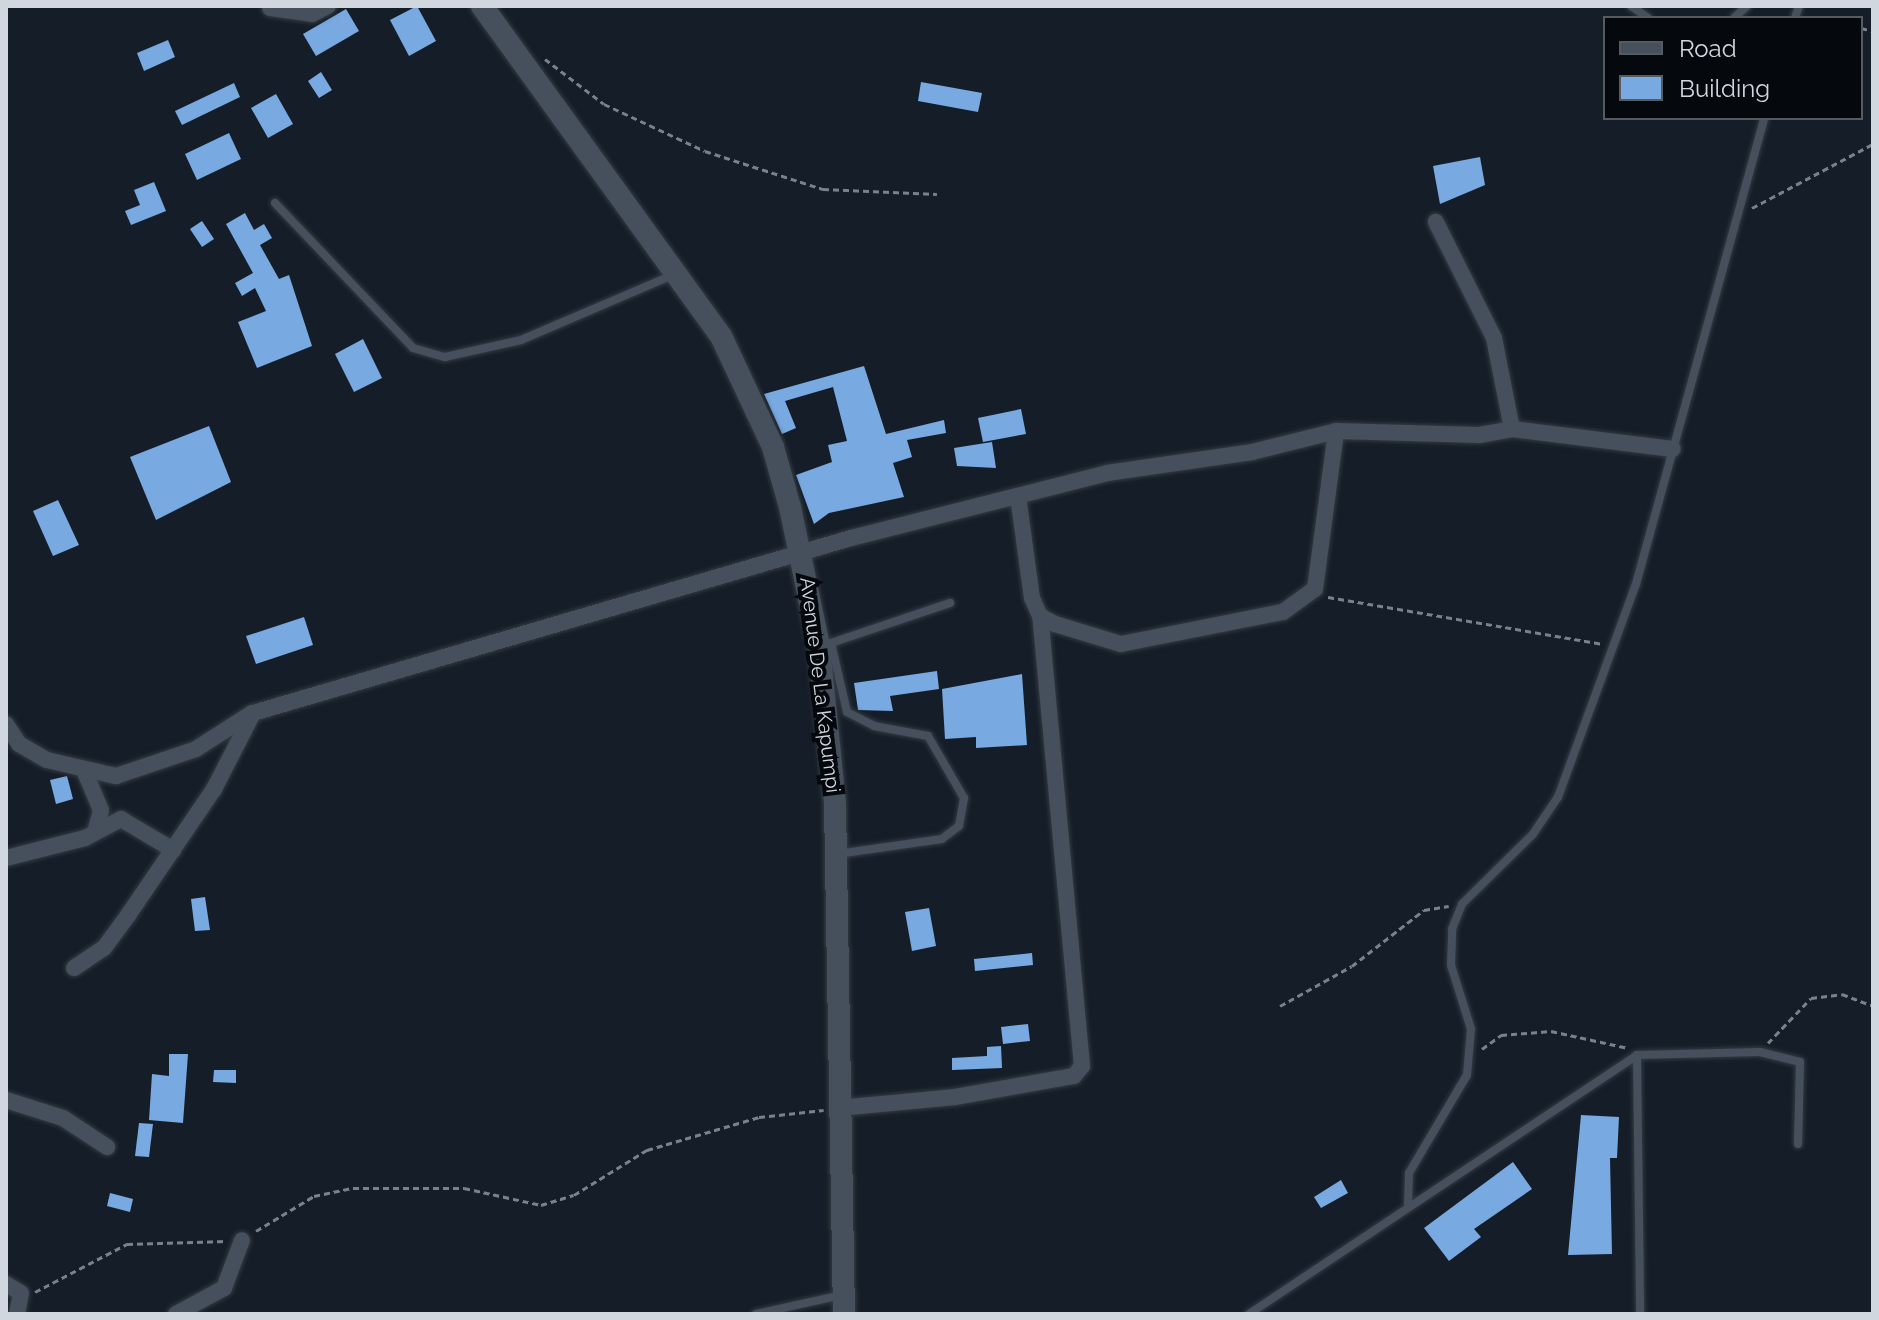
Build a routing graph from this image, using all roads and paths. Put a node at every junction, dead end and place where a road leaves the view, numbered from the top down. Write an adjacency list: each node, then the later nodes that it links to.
1 (328, 6): 3 (street)
2 (482, 6): 11 (main road, Avenue De La Kapumpi)
3 (270, 8)
4 (536, 52): 7 (path)
5 (1763, 120): 9 (lane)
6 (1873, 144): 9 (path)
7 (937, 194)
8 (275, 203): 11 (lane)
9 (1739, 216): 14 (lane)
10 (1436, 222): 12 (street)
11 (679, 273): 16 (main road, Avenue De La Kapumpi)
12 (1512, 429): 13 (street); 14 (street)
13 (1336, 431): 15 (street); 17 (street)
14 (1673, 449): 21 (lane)
15 (1018, 496): 16 (street); 19 (street)
16 (802, 552): 20 (main road, Avenue De La Kapumpi); 22 (street)
17 (1315, 589): 19 (street); 21 (path)
18 (950, 603): 20 (lane)
19 (1040, 616): 37 (street)
20 (825, 645): 27 (main road, Avenue De La Kapumpi); 27 (lane)
21 (1616, 646): 29 (lane)
22 (253, 713): 24 (street); 26 (street)
23 (6, 724): 24 (street)
24 (84, 770): 25 (street)
25 (96, 829): 26 (street); 28 (street)
26 (173, 850): 30 (street)
27 (836, 854): 37 (main road, Avenue De La Kapumpi)
28 (6, 858)
29 (1462, 904): 31 (path); 35 (lane)
30 (74, 968)
31 (1280, 1006)
32 (1873, 1006): 33 (path)
33 (1760, 1052): 34 (lane); 38 (lane)
34 (1637, 1055): 35 (path); 40 (lane); 49 (lane)
35 (1470, 1058): 40 (lane)
36 (6, 1100): 39 (street)
37 (839, 1108): 41 (path); 44 (main road, Avenue De La Kapumpi)
38 (1798, 1144)
39 (107, 1147)
40 (1408, 1203): 48 (lane)
41 (242, 1240): 43 (path); 46 (street)
42 (6, 1284): 43 (street)
43 (21, 1293): 45 (street)
44 (843, 1304): 47 (lane)
45 (17, 1314)
46 (176, 1314)
47 (756, 1314)
48 (1249, 1314)
49 (1640, 1314)

